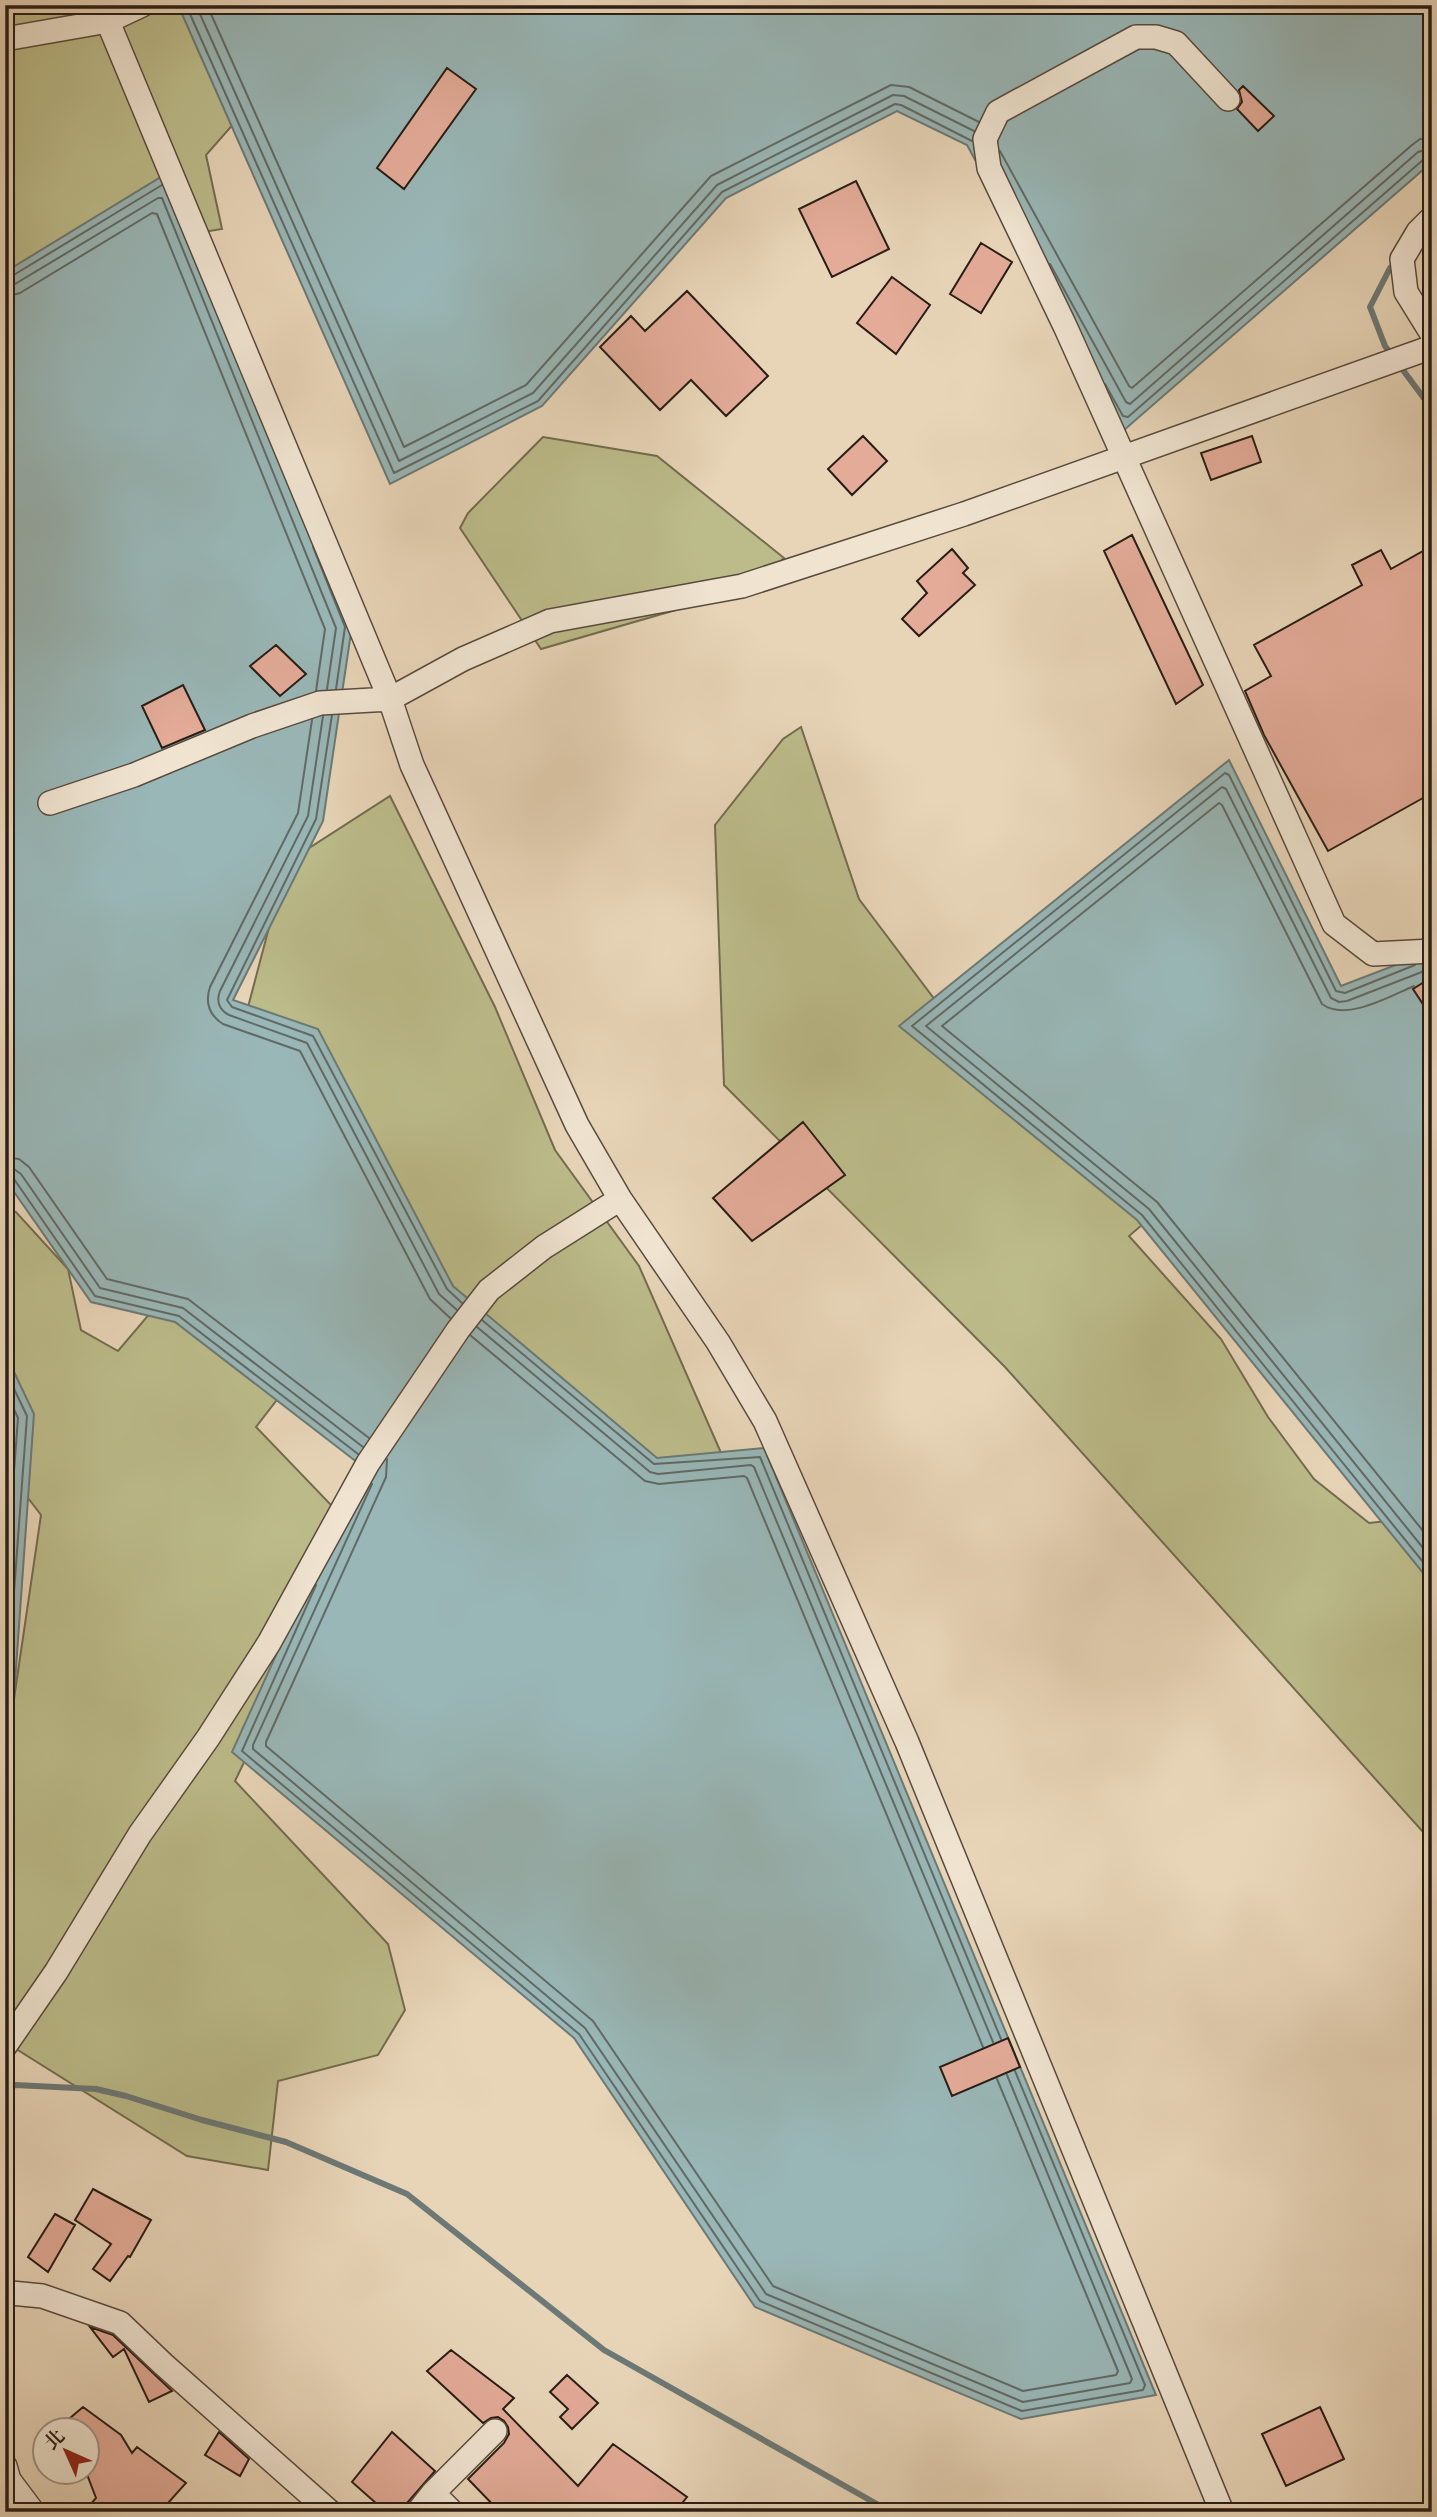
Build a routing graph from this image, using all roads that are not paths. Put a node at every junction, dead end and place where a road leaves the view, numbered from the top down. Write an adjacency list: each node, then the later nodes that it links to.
1 (142, 5): 2 (street)
2 (104, 13): 3 (street); 9 (street)
3 (5, 39)
4 (1228, 99): 8 (street)
5 (1432, 218): 6 (street)
6 (1432, 334)
7 (1432, 347): 8 (street)
8 (1124, 457): 9 (street); 11 (street)
9 (390, 699): 10 (street); 12 (street)
10 (50, 803)
11 (1432, 951)
12 (620, 1199): 13 (street); 22 (street)
13 (5, 2046)
14 (5, 2297): 19 (street)
15 (495, 2431): 17 (street)
16 (5, 2466): 18 (street)
17 (433, 2493): 20 (street); 21 (street)
18 (33, 2512)
19 (330, 2512)
20 (418, 2512)
21 (452, 2512)
22 (1222, 2512)

